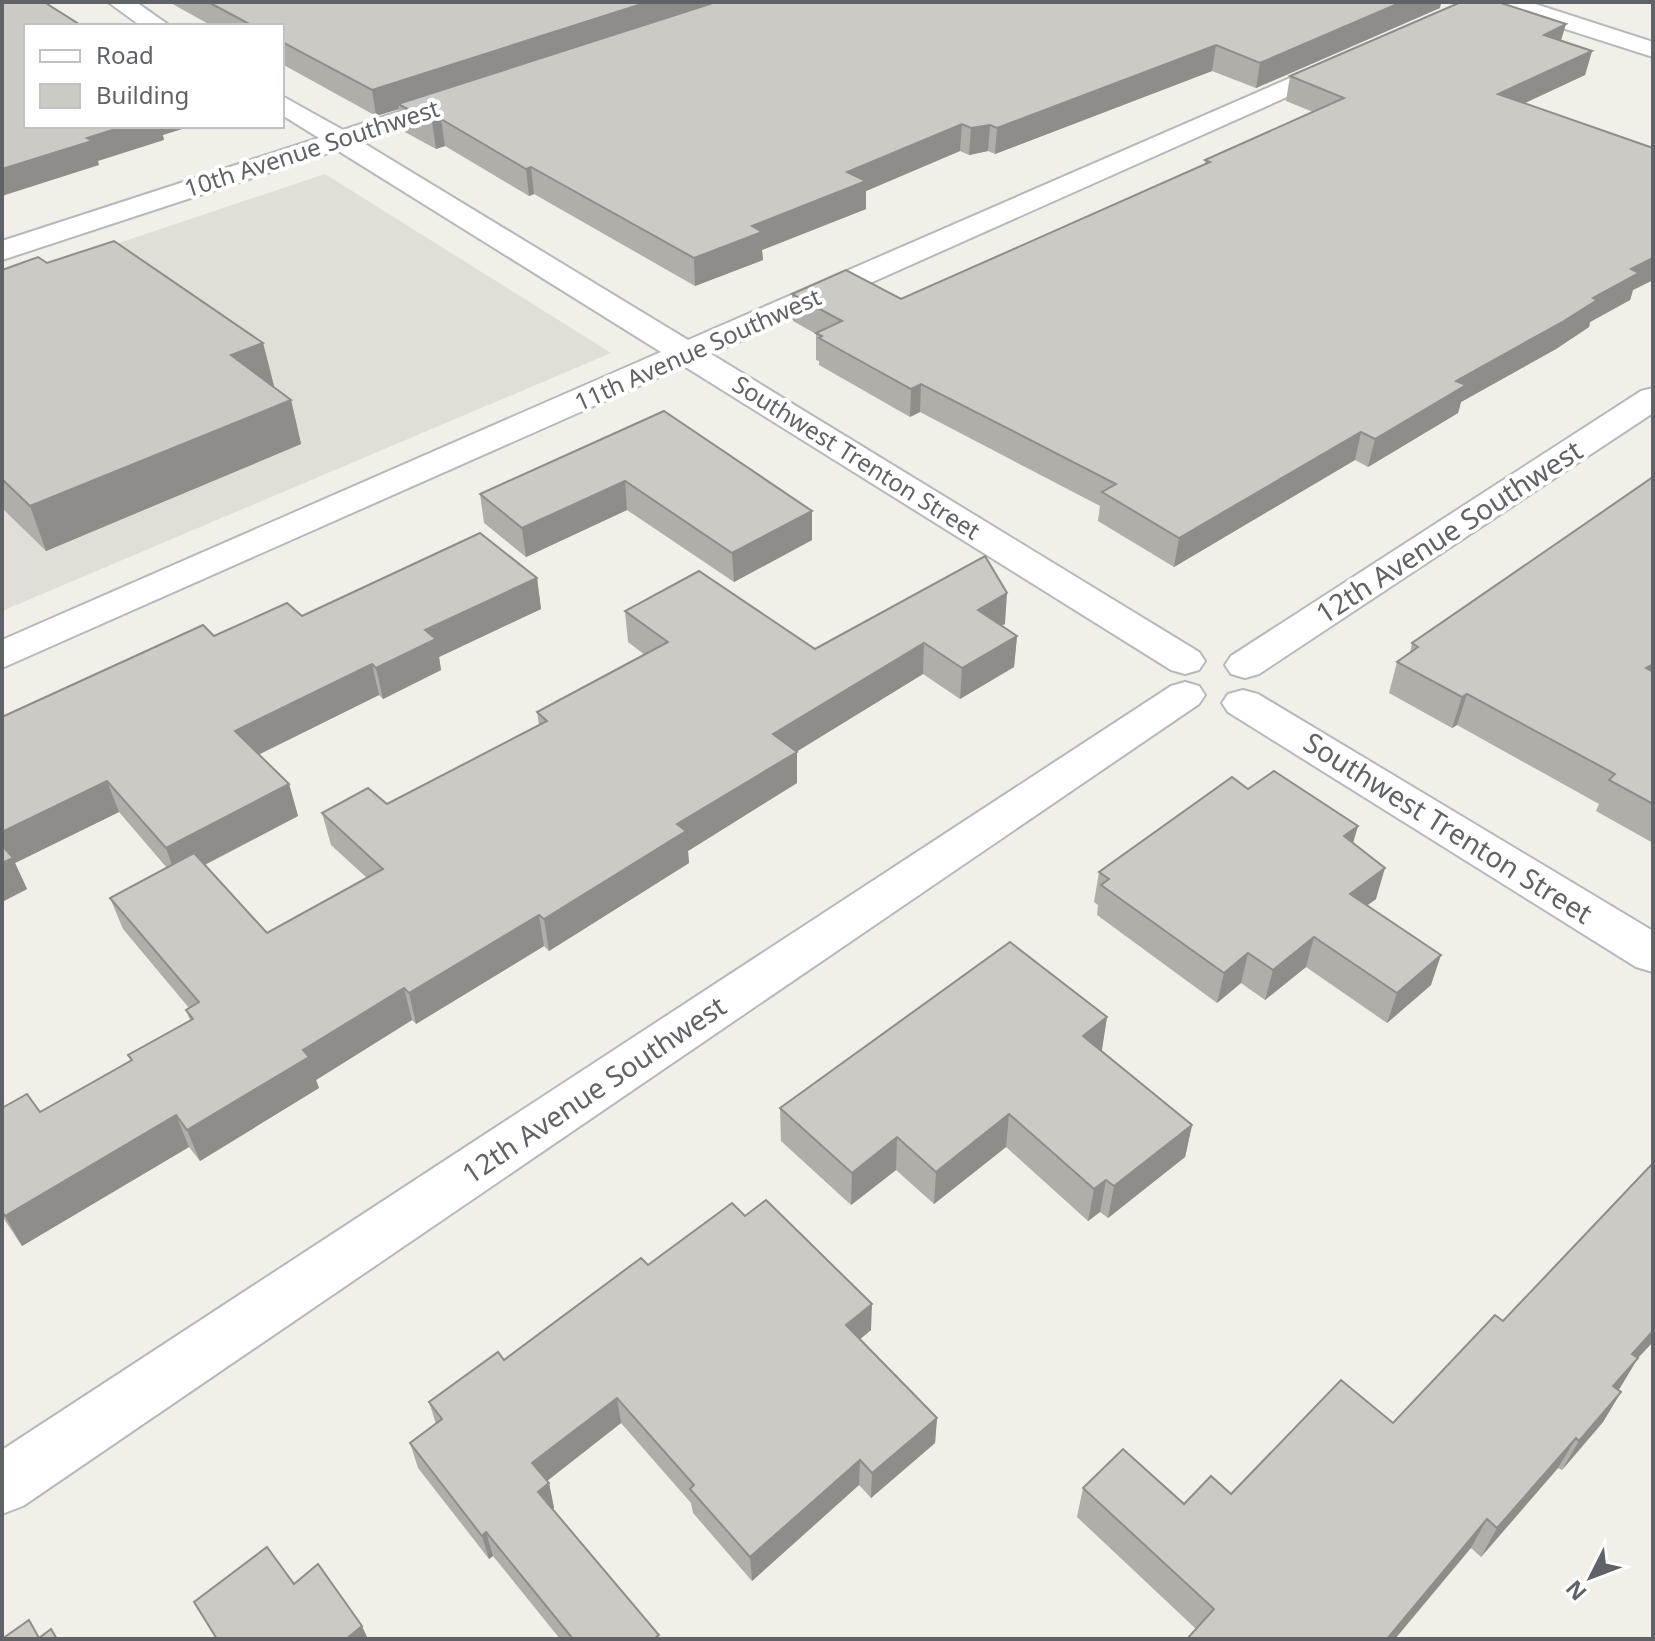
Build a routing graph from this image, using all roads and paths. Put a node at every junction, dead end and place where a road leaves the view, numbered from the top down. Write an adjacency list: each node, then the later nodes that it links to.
1 (120, 2): 3 (street)
2 (1505, 2): 4 (street)
3 (155, 24)
4 (1653, 50)
5 (1362, 54): 10 (street, 11th Avenue Southwest)
6 (480, 94): 8 (street, 10th Avenue Southwest)
7 (284, 105): 8 (street, Southwest Trenton Street)
8 (341, 140): 9 (street, 10th Avenue Southwest); 10 (street, Southwest Trenton Street)
9 (2, 251)
10 (688, 355): 12 (street, 11th Avenue Southwest); 13 (street, Southwest Trenton Street)
11 (1653, 398): 14 (street, 12th Avenue Southwest)
12 (2, 655)
13 (1185, 678): 14 (street, Southwest Trenton Street); 16 (street, 12th Avenue Southwest)
14 (1244, 684): 15 (street, Southwest Trenton Street)
15 (1653, 954)
16 (2, 1485)

